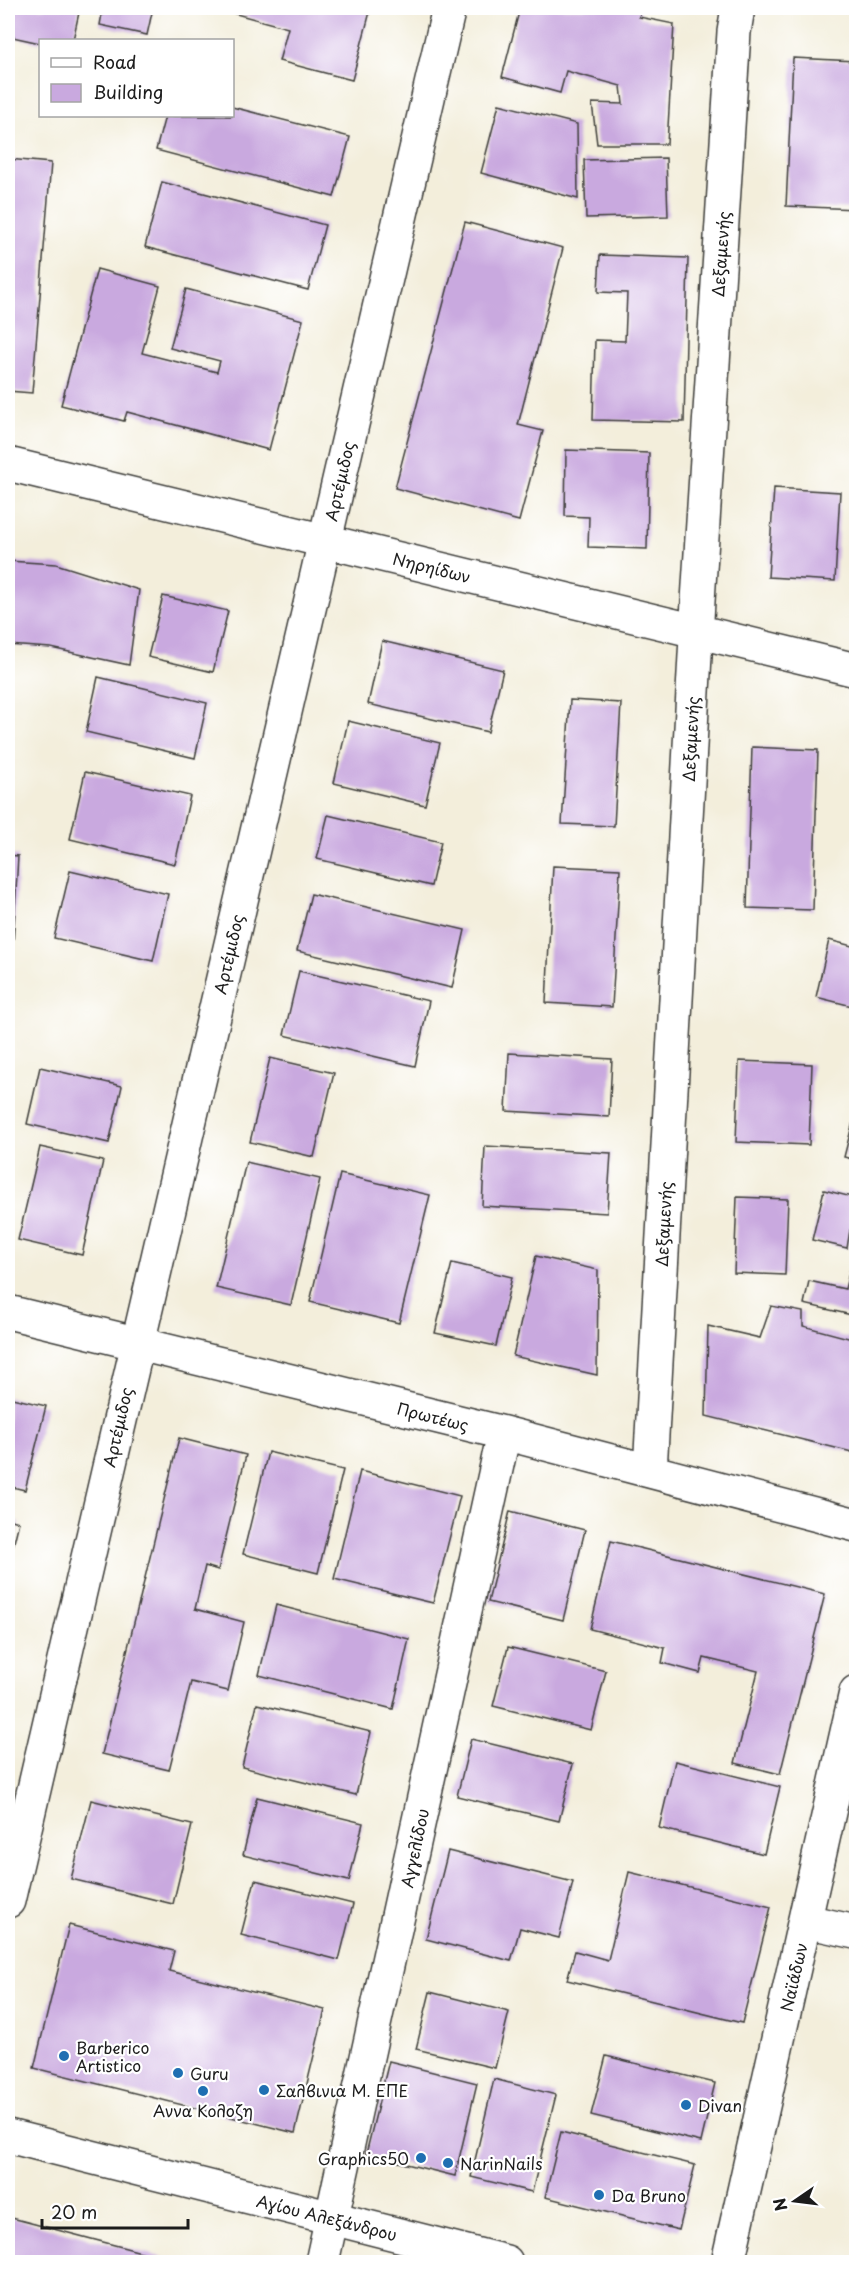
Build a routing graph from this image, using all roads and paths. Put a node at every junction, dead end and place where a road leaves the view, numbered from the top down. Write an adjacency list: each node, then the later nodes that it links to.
1 (449, 8): 4 (street, Αρτέμιδος)
2 (738, 8): 5 (street, Δεξαμενής)
3 (8, 464): 4 (street, Νηρηίδων)
4 (325, 541): 5 (street, Νηρηίδων); 8 (street, Αρτέμιδος)
5 (696, 631): 6 (street, Νηρηίδων); 10 (street, Δεξαμενής)
6 (856, 670)
7 (8, 1312): 8 (street, Πρωτέως)
8 (136, 1342): 9 (street, Πρωτέως); 13 (street, Αρτέμιδος)
9 (504, 1433): 10 (street, Πρωτέως); 17 (street, Αγγελίδου)
10 (650, 1471): 11 (street, Πρωτέως)
11 (856, 1525)
12 (856, 1692): 14 (street, Ναϊάδων)
13 (8, 1901)
14 (805, 1921): 15 (street); 20 (street, Ναϊάδων)
15 (856, 1932)
16 (8, 2136): 17 (street, Αγίου Αλεξάνδρου)
17 (333, 2218): 18 (street, Αγγελίδου); 19 (street, Αγίου Αλεξάνδρου)
18 (322, 2262)
19 (506, 2262)
20 (728, 2262)

